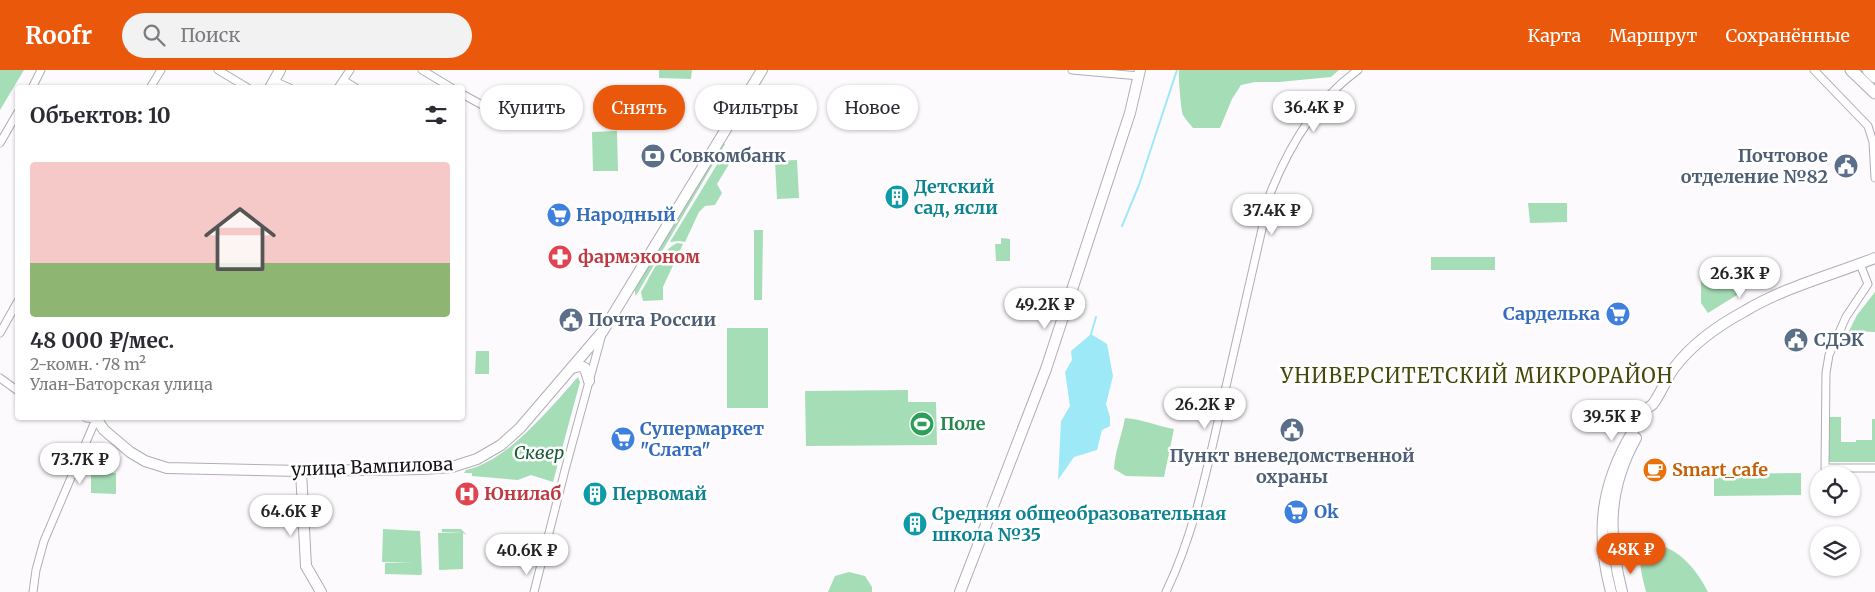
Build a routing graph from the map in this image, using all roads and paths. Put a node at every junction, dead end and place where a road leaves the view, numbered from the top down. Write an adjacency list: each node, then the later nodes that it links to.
1 (42, 70): 17 (street)
2 (160, 70): 18 (street)
3 (218, 70): 19 (street)
4 (280, 70): 16 (street)
5 (350, 70): 15 (street)
6 (422, 70): 22 (street)
7 (762, 70): 32 (street, улица Вампилова)
8 (1072, 70): 13 (street)
9 (1358, 70): 49 (street)
10 (1814, 70): 28 (street)
11 (1852, 70): 23 (main road)
12 (1868, 70): 14 (main road)
13 (1140, 73): 48 (street)
14 (1875, 77)
15 (343, 80): 20 (street); 21 (street)
16 (272, 84)
17 (34, 85)
18 (152, 85)
19 (243, 85)
20 (340, 85)
21 (351, 85)
22 (447, 85)
23 (1875, 93)
24 (465, 96): 25 (street)
25 (480, 104)
26 (15, 117): 27 (street)
27 (0, 143)
28 (1875, 178)
29 (1875, 258): 30 (street)
30 (1860, 264): 38 (street); 41 (street)
31 (15, 306): 33 (street)
32 (603, 332): 34 (street, улица Вампилова); 36 (street)
33 (0, 333)
34 (572, 368): 36 (street); 42 (street, улица Вампилова)
35 (0, 378): 37 (street)
36 (589, 381): 43 (street)
37 (15, 389)
38 (1652, 404): 50 (street); 51 (street)
39 (92, 420): 44 (street)
40 (95, 420): 42 (street, улица Вампилова)
41 (1875, 468)
42 (301, 471): 45 (street)
43 (542, 566): 46 (street); 47 (street)
44 (33, 592)
45 (321, 592)
46 (534, 592)
47 (539, 592)
48 (960, 592)
49 (1166, 592)
50 (1611, 592)
51 (1622, 592)

